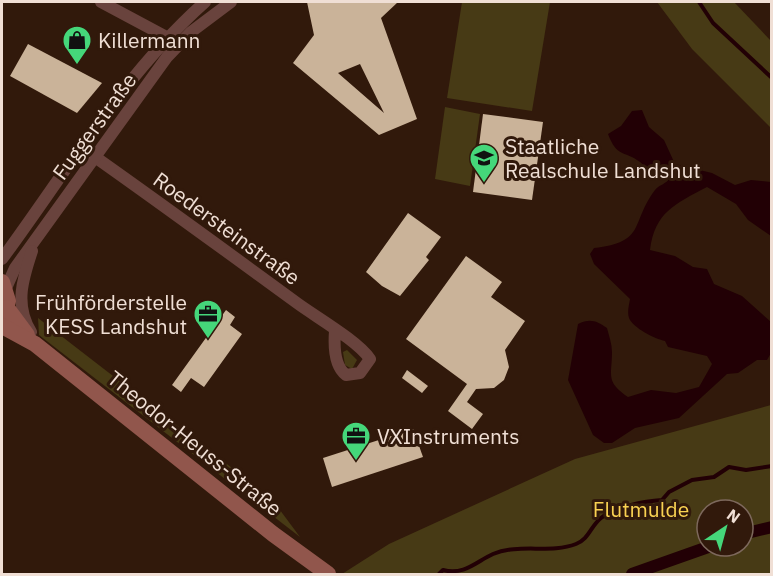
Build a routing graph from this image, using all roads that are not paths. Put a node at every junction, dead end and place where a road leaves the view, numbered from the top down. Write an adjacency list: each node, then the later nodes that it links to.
1 (101, 2): 4 (street)
2 (205, 2): 4 (street, Fuggerstraße)
3 (231, 2): 5 (street, Fuggerstraße)
4 (167, 38): 5 (street); 8 (street, Fuggerstraße)
5 (181, 44): 6 (street, Fuggerstraße)
6 (95, 157): 7 (street, Fuggerstraße); 12 (street, Roedersteinstraße)
7 (35, 241): 9 (street, Fuggerstraße); 13 (street)
8 (2, 259)
9 (4, 285): 10 (main road, Theodor-Heuss-Straße)
10 (4, 313): 13 (main road, Theodor-Heuss-Straße)
11 (2, 326): 13 (main road, Theodor-Heuss-Straße)
12 (335, 330)
13 (40, 348): 14 (main road, Theodor-Heuss-Straße)
14 (328, 574)

